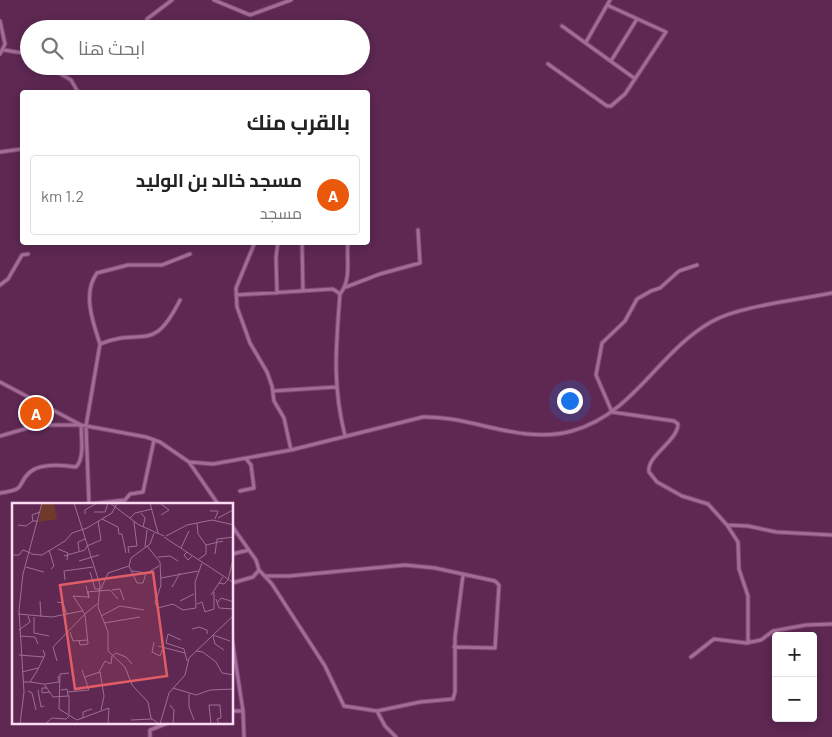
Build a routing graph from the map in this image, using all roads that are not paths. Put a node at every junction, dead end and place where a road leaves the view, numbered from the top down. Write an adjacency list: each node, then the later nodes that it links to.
1 (172, 0): 6 (street)
2 (214, 0): 3 (street)
3 (291, 0)
4 (610, 0): 5 (street)
5 (607, 5): 7 (street); 10 (street)
6 (147, 19)
7 (638, 19): 14 (street); 17 (street)
8 (0, 21): 11 (street)
9 (562, 26): 10 (street)
10 (586, 42): 14 (street)
11 (4, 50): 12 (street); 13 (street)
12 (20, 53)
13 (0, 54)
14 (611, 61): 17 (street)
15 (548, 64): 17 (street)
16 (62, 75): 18 (street)
17 (634, 78)
18 (77, 90)
19 (20, 148): 20 (street)
20 (0, 152)
21 (418, 230): 30 (street)
22 (254, 245): 35 (street)
23 (278, 245): 32 (street)
24 (302, 245): 31 (street)
25 (348, 245): 30 (street)
26 (28, 254): 29 (street)
27 (190, 254): 37 (street)
28 (697, 265): 43 (street)
29 (0, 285)
30 (345, 288): 34 (street)
31 (303, 291): 32 (street); 34 (street)
32 (277, 293): 35 (street)
33 (832, 293): 43 (street)
34 (340, 294): 40 (street)
35 (236, 295): 42 (street)
36 (180, 300): 37 (street)
37 (100, 344): 45 (street)
38 (0, 382): 39 (street)
39 (6, 385): 41 (street); 44 (street)
40 (336, 387): 42 (street); 47 (street)
41 (0, 388)
42 (273, 391): 49 (street)
43 (612, 412): 47 (street); 60 (street)
44 (81, 425): 45 (street); 46 (street); 55 (street)
45 (86, 426): 48 (street); 57 (street)
46 (0, 436)
47 (345, 436): 49 (street)
48 (154, 440): 51 (street); 56 (street)
49 (291, 450): 50 (street)
50 (246, 459): 52 (street); 54 (street)
51 (189, 462): 52 (street); 53 (street)
52 (201, 464): 53 (street)
53 (196, 472): 59 (street)
54 (240, 491)
55 (0, 493)
56 (124, 502): 58 (street)
57 (89, 503)
58 (106, 503)
59 (217, 503)
60 (726, 525): 62 (street); 70 (street)
61 (234, 529): 63 (street)
62 (832, 534)
63 (249, 550): 64 (street); 65 (street)
64 (234, 554)
65 (259, 570): 67 (street); 68 (street)
66 (462, 575): 67 (street); 71 (street); 71 (street)
67 (265, 576): 76 (street)
68 (234, 583)
69 (832, 624): 70 (street)
70 (748, 643): 73 (street)
71 (454, 647): 76 (street)
72 (234, 652): 75 (street)
73 (691, 657)
74 (234, 710): 75 (street)
75 (243, 711): 79 (street)
76 (377, 711): 80 (street)
77 (159, 725): 78 (street)
78 (150, 737)
79 (244, 737)
80 (396, 737)

